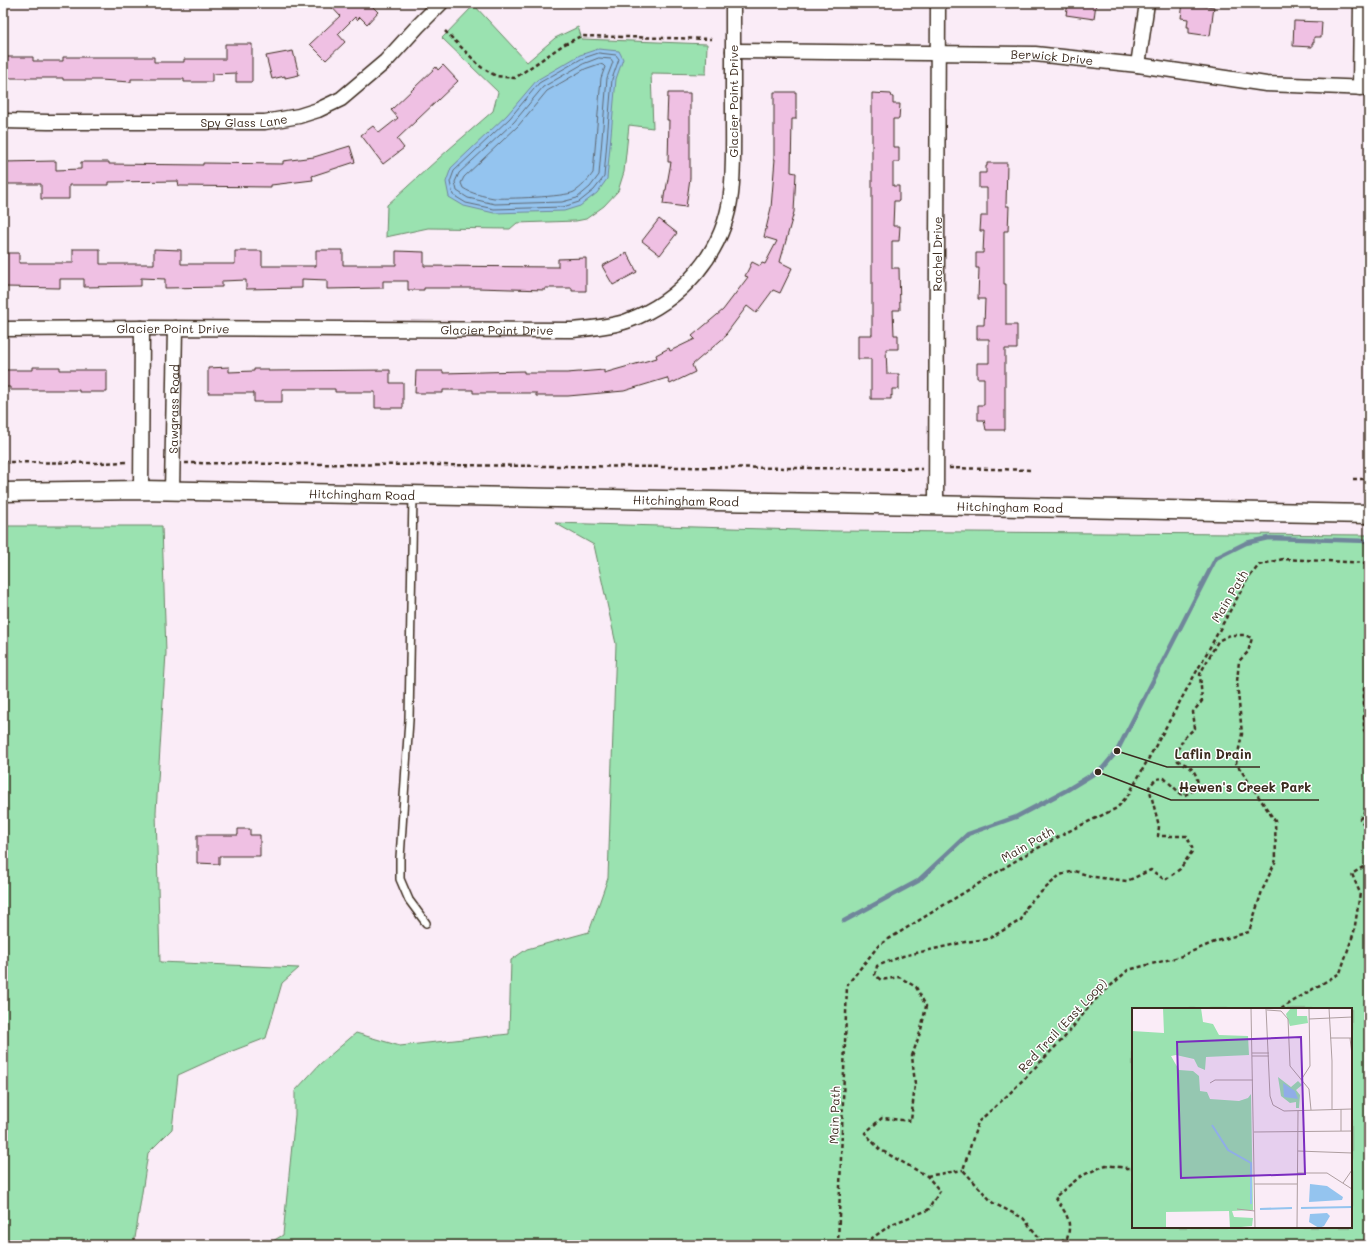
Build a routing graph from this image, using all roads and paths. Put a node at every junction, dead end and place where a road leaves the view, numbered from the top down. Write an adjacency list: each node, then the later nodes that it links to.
1 (733, 3): 8 (street, Glacier Point Drive)
2 (938, 3): 9 (street, Rachel Drive)
3 (1147, 3): 10 (street)
4 (1361, 3): 11 (street)
5 (433, 6): 12 (street, Spy Glass Lane)
6 (445, 31): 7 (path)
7 (712, 39)
8 (734, 50): 9 (street, Berwick Drive); 14 (street, Glacier Point Drive)
9 (938, 53): 10 (street, Berwick Drive); 19 (street, Rachel Drive)
10 (1138, 65): 11 (street, Berwick Drive)
11 (1364, 88)
12 (3, 121)
13 (142, 328): 14 (street, Glacier Point Drive); 15 (street, Glacier Point Drive); 23 (street)
14 (175, 328): 24 (street, Sawgrass Road)
15 (3, 329)
16 (3, 462): 17 (path)
17 (131, 462)
18 (182, 463): 19 (path)
19 (936, 468): 20 (path); 27 (street, Rachel Drive)
20 (1032, 470)
21 (1353, 479): 22 (path)
22 (1369, 479)
23 (141, 490): 24 (street, Hitchingham Road); 25 (street, Hitchingham Road)
24 (172, 491): 26 (street, Hitchingham Road)
25 (3, 492)
26 (413, 495): 27 (street, Hitchingham Road); 35 (lane)
27 (936, 505): 28 (street, Hitchingham Road)
28 (1369, 514)
29 (1369, 563): 41 (path, Main Path)
30 (1369, 682): 31 (path)
31 (1369, 736)
32 (1369, 804): 33 (path)
33 (1369, 832)
34 (1369, 863): 36 (path)
35 (426, 923)
36 (1283, 1008)
37 (1132, 1169): 40 (path)
38 (963, 1170): 39 (path); 39 (path, Red Trail (East Loop)); 40 (path)
39 (927, 1176): 42 (path, Red Trail (East Loop))
40 (1067, 1239): 43 (path)
41 (838, 1245)
42 (867, 1245)
43 (1068, 1245)

